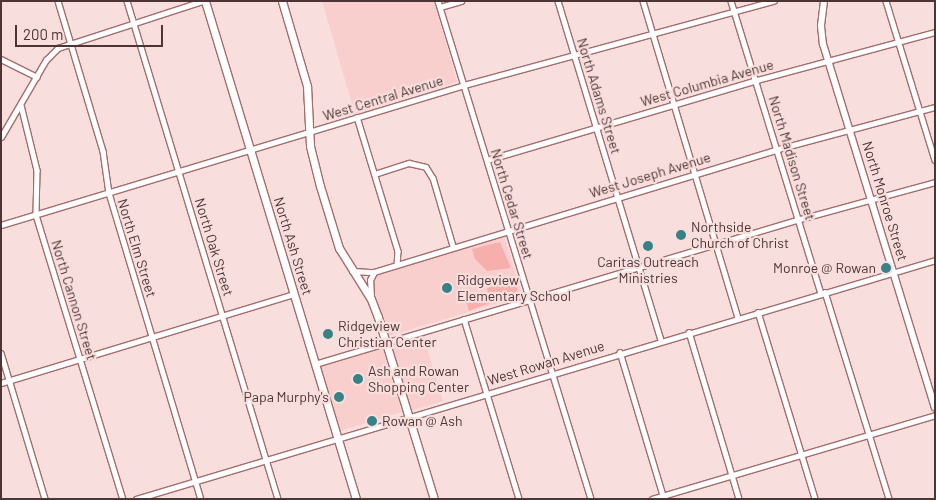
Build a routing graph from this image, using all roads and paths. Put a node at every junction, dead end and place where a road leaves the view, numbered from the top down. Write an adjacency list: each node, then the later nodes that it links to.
1 (58, 1): 17 (street, North Elm Street)
2 (127, 1): 14 (street, North Oak Street)
3 (204, 1): 14 (street); 35 (main road, North Ash Street)
4 (282, 1): 32 (main road)
5 (460, 1): 12 (street)
6 (558, 1): 19 (street, North Adams Street)
7 (643, 1): 16 (street)
8 (731, 1): 13 (street, North Madison Street)
9 (773, 1): 13 (street, West Central Avenue)
10 (824, 1): 21 (main road, North Monroe Street)
11 (886, 1): 18 (street)
12 (439, 4): 24 (street, North Cedar Street)
13 (734, 12): 16 (street, West Central Avenue); 23 (street, North Madison Street)
14 (133, 23): 17 (street); 38 (street, North Oak Street)
15 (935, 32): 18 (street, West Columbia Avenue)
16 (653, 34): 19 (street, West Central Avenue); 26 (street)
17 (70, 42): 22 (street); 42 (street, North Elm Street)
18 (899, 42): 21 (street, West Columbia Avenue); 28 (street)
19 (575, 55): 24 (street, West Central Avenue); 30 (street, North Adams Street)
20 (1, 59): 22 (street)
21 (828, 61): 23 (street, West Columbia Avenue); 31 (main road, North Monroe Street)
22 (37, 77): 25 (street)
23 (757, 80): 26 (street, West Columbia Avenue); 34 (street, North Madison Street)
24 (464, 85): 29 (street, West Central Avenue); 36 (street, North Cedar Street)
25 (21, 105): 33 (street); 45 (street, North Cannon Street)
26 (674, 105): 30 (street, West Columbia Avenue); 40 (street)
27 (935, 107): 28 (street, West Joseph Avenue)
28 (919, 112): 31 (street, West Joseph Avenue); 37 (street)
29 (357, 117): 32 (street, West Central Avenue); 39 (street)
30 (597, 127): 36 (street, West Columbia Avenue); 43 (street, North Adams Street)
31 (850, 130): 34 (street, West Joseph Avenue); 44 (main road, North Monroe Street)
32 (309, 132): 35 (street, West Central Avenue); 54 (main road)
33 (1, 137)
34 (778, 149): 40 (street, West Joseph Avenue); 46 (street, North Madison Street)
35 (250, 150): 38 (street, West Central Avenue); 58 (main road, North Ash Street)
36 (487, 160): 48 (street, North Cedar Street)
37 (935, 160)
38 (179, 172): 42 (street, West Central Avenue); 62 (street, North Oak Street)
39 (375, 174): 50 (street); 52 (street)
40 (694, 174): 43 (street, West Joseph Avenue); 49 (street)
41 (935, 182): 44 (street)
42 (109, 193): 45 (street, West Central Avenue); 66 (street, North Elm Street)
43 (617, 197): 48 (street, West Joseph Avenue); 53 (street, North Adams Street)
44 (871, 199): 46 (street); 56 (main road, North Monroe Street)
45 (36, 215): 47 (street, West Central Avenue); 71 (street, North Cannon Street)
46 (800, 219): 49 (street); 57 (street, North Madison Street)
47 (1, 225)
48 (508, 229): 50 (street, West Joseph Avenue); 60 (street, North Cedar Street)
49 (716, 244): 53 (street); 63 (street)
50 (453, 246): 52 (street, West Joseph Avenue)
51 (935, 260): 56 (street, West Rowan Avenue)
52 (397, 264): 55 (street, West Joseph Avenue)
53 (639, 267): 60 (street); 67 (street, North Adams Street)
54 (351, 271): 55 (street); 59 (main road)
55 (374, 272): 59 (street)
56 (893, 272): 57 (street, West Rowan Avenue); 77 (main road, North Monroe Street)
57 (823, 292): 61 (street, West Rowan Avenue); 80 (street, North Madison Street)
58 (294, 294): 62 (street); 72 (main road, North Ash Street)
59 (371, 299): 68 (main road)
60 (530, 299): 64 (street); 73 (street, North Cedar Street)
61 (758, 312): 63 (street, West Rowan Avenue); 82 (street)
62 (223, 316): 66 (street); 83 (street, North Oak Street)
63 (738, 318): 65 (street, West Rowan Avenue)
64 (464, 319): 68 (street); 76 (street)
65 (688, 332): 67 (street, West Rowan Avenue); 84 (street)
66 (152, 338): 71 (street); 85 (street, North Elm Street)
67 (661, 340): 69 (street, West Rowan Avenue)
68 (386, 342): 72 (street); 79 (main road)
69 (620, 352): 73 (street, West Rowan Avenue); 86 (street)
70 (1, 353): 74 (street)
71 (80, 359): 74 (street); 88 (street, North Cannon Street)
72 (315, 364): 81 (main road, North Ash Street)
73 (552, 372): 76 (street, West Rowan Avenue); 95 (street, North Cedar Street)
74 (10, 380): 75 (street); 87 (street)
75 (1, 383)
76 (486, 392): 79 (street, West Rowan Avenue); 94 (street)
77 (935, 407)
78 (935, 414): 80 (street)
79 (408, 416): 81 (street, West Rowan Avenue); 93 (main road)
80 (869, 434): 82 (street); 99 (street, North Madison Street)
81 (338, 438): 83 (street, West Rowan Avenue); 92 (main road, North Ash Street)
82 (802, 454): 84 (street); 98 (street)
83 (266, 459): 85 (street, West Rowan Avenue); 91 (street, North Oak Street)
84 (732, 475): 86 (street); 97 (street)
85 (196, 481): 89 (street, West Rowan Avenue); 90 (street, North Elm Street)
86 (664, 497): 96 (street)
87 (46, 499)
88 (123, 499)
89 (136, 499)
90 (201, 499)
91 (278, 499)
92 (356, 499)
93 (434, 499)
94 (519, 499)
95 (590, 499)
96 (652, 499)
97 (739, 499)
98 (815, 499)
99 (889, 499)

